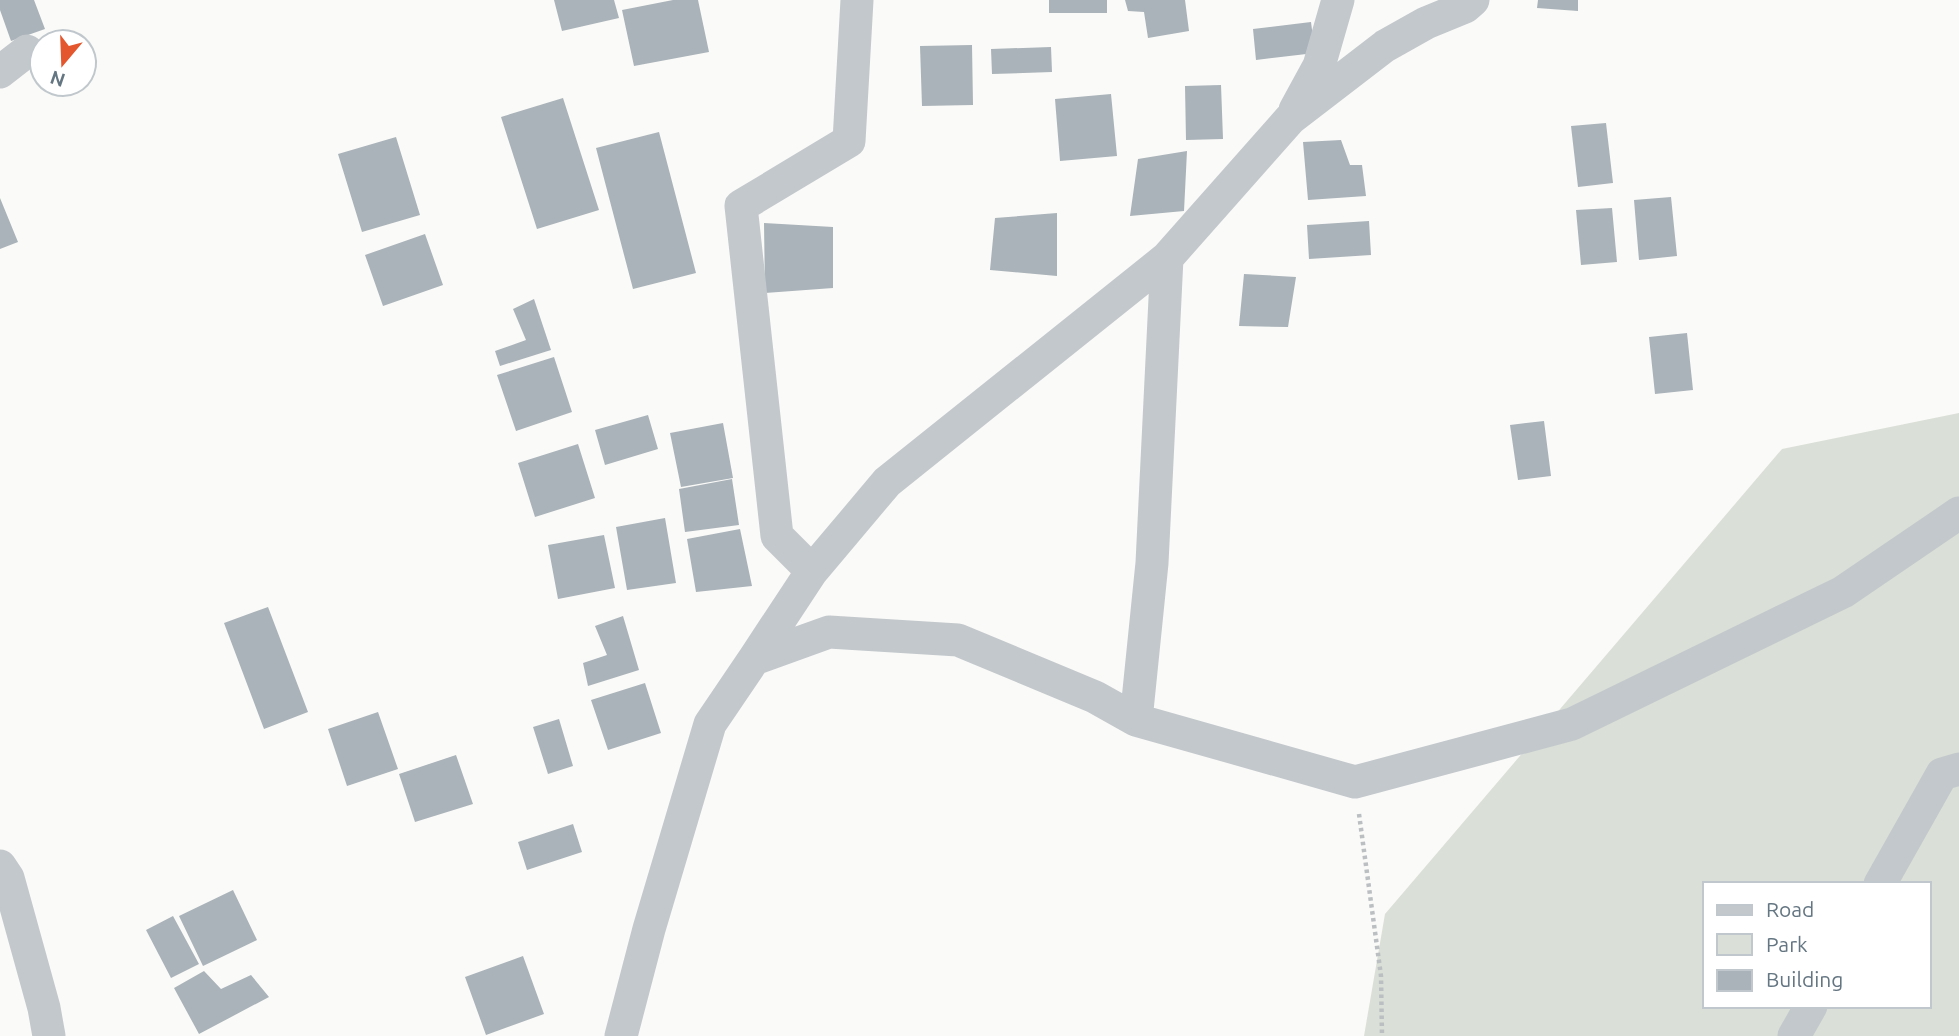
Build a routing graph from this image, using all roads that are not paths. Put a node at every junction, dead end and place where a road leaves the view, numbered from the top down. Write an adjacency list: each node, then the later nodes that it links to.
1 (857, 0): 9 (street)
2 (1338, 0): 6 (street)
3 (1473, 0): 6 (street)
4 (27, 51): 5 (street)
5 (0, 72)
6 (1290, 119): 7 (street)
7 (1167, 258): 9 (street); 11 (street)
8 (1959, 513): 11 (street)
9 (812, 571): 10 (street)
10 (754, 659): 11 (street); 17 (street)
11 (1136, 720)
12 (1959, 769): 14 (street)
13 (0, 866): 16 (street)
14 (1881, 882)
15 (1810, 1008): 18 (street)
16 (49, 1036)
17 (621, 1036)
18 (1794, 1036)

